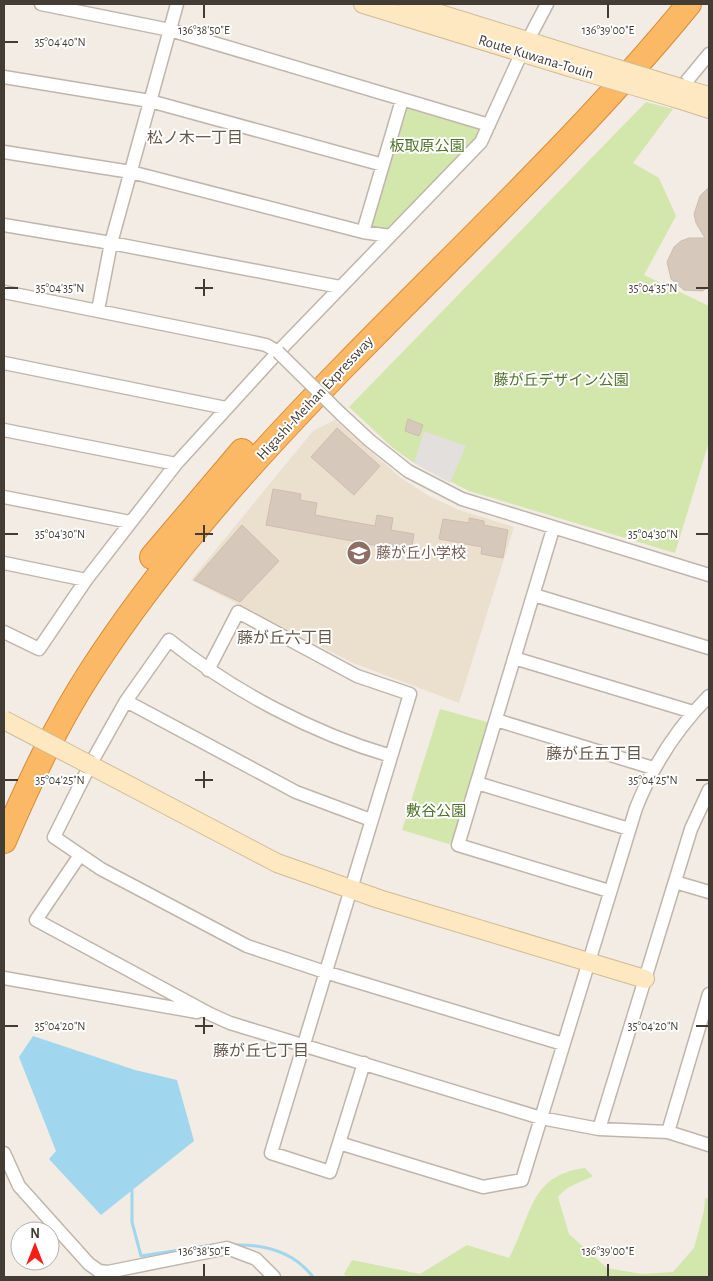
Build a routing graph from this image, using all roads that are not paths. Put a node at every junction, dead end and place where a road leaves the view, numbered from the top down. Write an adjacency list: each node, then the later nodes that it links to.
1 (42, 4): 8 (street)
2 (177, 4): 8 (street)
3 (363, 4): 9 (street, Route Kuwana-Touin)
4 (408, 4): 9 (street, Route Kuwana-Touin)
5 (547, 4): 9 (street)
6 (669, 4): 54 (highway, Higashi-Meihan Expressway)
7 (689, 4): 57 (highway, Higashi-Meihan Expressway)
8 (170, 30): 14 (street); 15 (street)
9 (525, 46): 12 (street, Route Kuwana-Touin, bridge); 17 (street)
10 (709, 54): 12 (street)
11 (4, 77): 15 (street)
12 (678, 93): 13 (street, Route Kuwana-Touin); 16 (street, Route Kuwana-Touin)
13 (709, 96)
14 (402, 100): 17 (street); 19 (street)
15 (150, 101): 19 (street); 20 (street)
16 (709, 109)
17 (489, 125): 23 (street)
18 (4, 152): 20 (street)
19 (383, 165): 22 (street)
20 (131, 172): 22 (street); 24 (street)
21 (4, 225): 24 (street)
22 (363, 232): 23 (street)
23 (390, 236): 25 (street)
24 (111, 243): 25 (street); 27 (street)
25 (340, 288): 28 (street)
26 (4, 292): 27 (street)
27 (98, 310): 28 (street)
28 (278, 352): 30 (street); 35 (street, bridge)
29 (4, 363): 30 (street)
30 (226, 408): 32 (street)
31 (4, 430): 32 (street)
32 (176, 464): 34 (street)
33 (4, 497): 34 (street)
34 (130, 522): 38 (street)
35 (553, 529): 37 (street); 39 (street)
36 (4, 563): 38 (street)
37 (709, 575)
38 (86, 580): 40 (street)
39 (534, 595): 41 (street); 42 (street)
40 (4, 632)
41 (709, 648)
42 (514, 658): 46 (street); 48 (street)
43 (208, 670): 45 (street); 49 (street); 49 (street)
44 (709, 696): 46 (street)
45 (126, 701): 50 (street); 55 (street)
46 (693, 712): 51 (street)
47 (4, 719): 50 (street, bridge)
48 (496, 720): 51 (street); 52 (street)
49 (391, 756): 55 (street)
50 (90, 765): 58 (street); 60 (street)
51 (654, 768): 56 (street)
52 (477, 783): 56 (street); 61 (street)
53 (709, 790): 59 (street)
54 (4, 802)
55 (371, 820): 60 (street)
56 (629, 829): 61 (street)
57 (4, 841)
58 (80, 855): 64 (street); 68 (street)
59 (675, 882): 62 (street); 66 (street)
60 (350, 890): 63 (street); 64 (street)
61 (609, 892): 63 (street)
62 (709, 892)
63 (588, 962): 66 (street); 69 (street)
64 (325, 972): 69 (street); 70 (street)
65 (4, 978): 68 (street)
66 (645, 979): 73 (street)
67 (709, 997): 74 (street)
68 (210, 1014): 70 (street)
69 (563, 1044): 72 (street)
70 (303, 1045): 71 (street); 75 (street)
71 (364, 1063): 72 (street); 75 (street)
72 (541, 1118): 73 (street); 75 (street)
73 (600, 1130): 74 (street)
74 (668, 1132): 76 (street)
75 (339, 1143)
76 (709, 1145)
77 (4, 1153): 78 (street)
78 (274, 1277)

